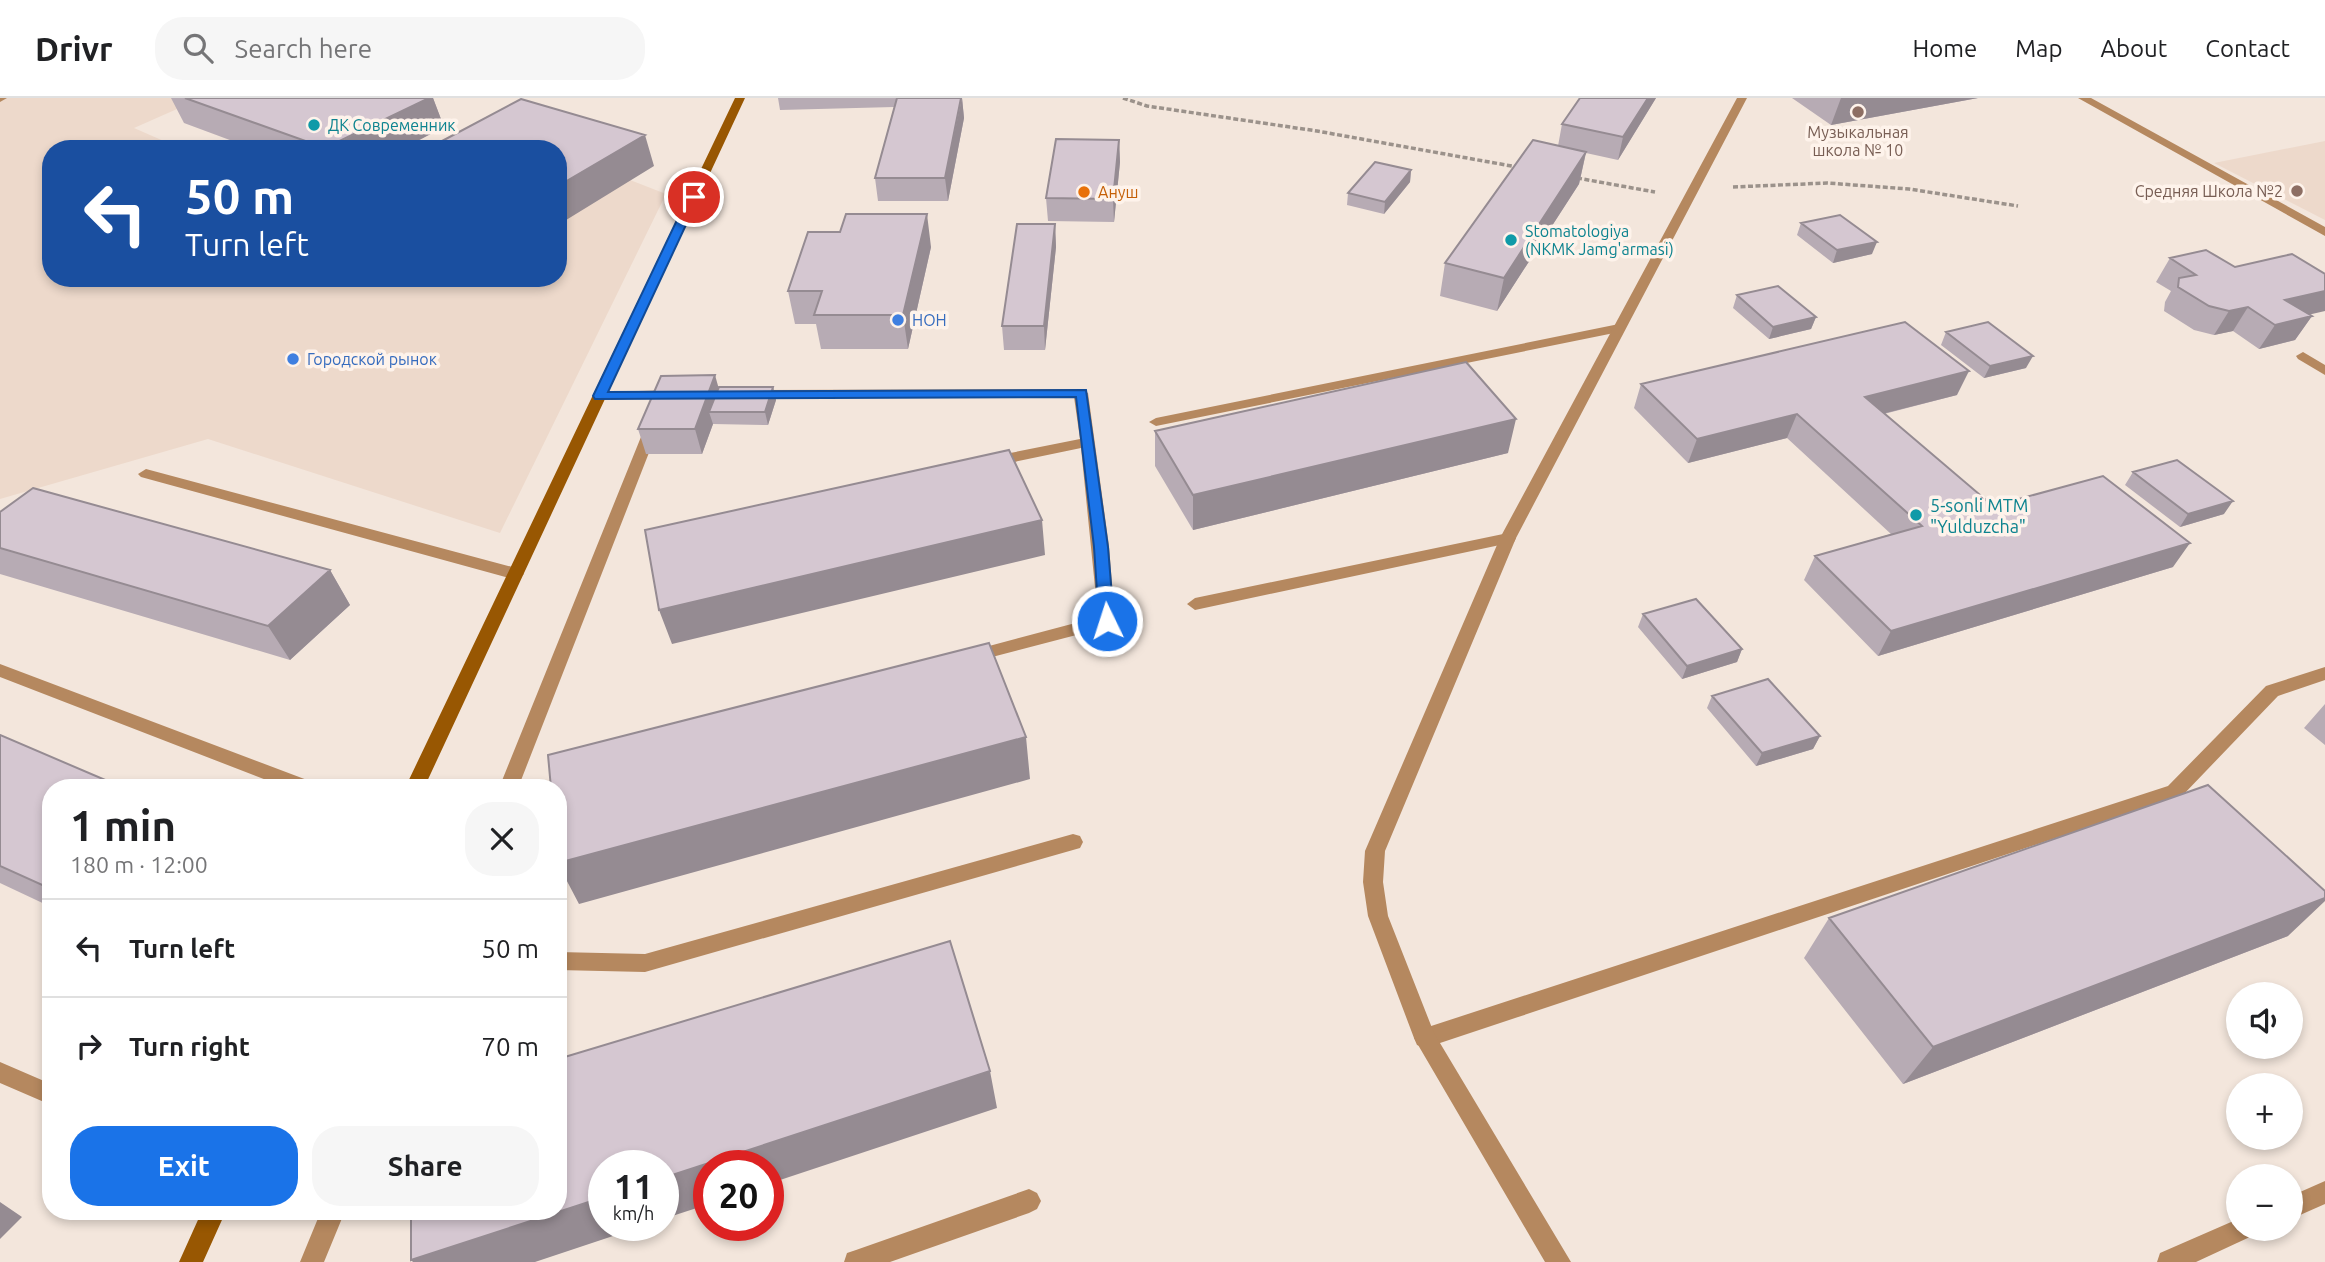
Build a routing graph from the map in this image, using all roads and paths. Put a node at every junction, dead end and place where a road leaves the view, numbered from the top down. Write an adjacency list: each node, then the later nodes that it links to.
1 (740, 98): 16 (main road)
2 (1123, 98): 5 (path)
3 (1742, 98): 7 (street)
4 (2083, 98): 9 (street)
5 (1522, 168)
6 (1577, 178): 7 (path)
7 (1694, 189): 8 (path); 10 (street)
8 (2018, 205)
9 (2325, 232)
10 (1619, 328): 17 (street); 21 (street)
11 (2303, 356): 12 (street)
12 (2325, 371)
13 (665, 394): 14 (street); 16 (street); 29 (street)
14 (690, 394)
15 (729, 394): 18 (street)
16 (600, 396): 22 (main road)
17 (1157, 422)
18 (1088, 442): 19 (street); 24 (street)
19 (979, 465)
20 (146, 474): 22 (street)
21 (1508, 538): 23 (street); 32 (street)
22 (516, 574): 28 (main road)
23 (1195, 604)
24 (947, 663)
25 (0, 670): 27 (street)
26 (2325, 673): 32 (street)
27 (285, 779)
28 (418, 779)
29 (512, 779)
30 (1073, 842): 31 (street)
31 (567, 961)
32 (1425, 1038): 44 (street)
33 (0, 1072): 34 (street)
34 (42, 1091)
35 (2325, 1192): 37 (street)
36 (1029, 1201): 43 (street)
37 (2303, 1202)
38 (210, 1220): 41 (main road)
39 (329, 1220): 42 (street)
40 (2226, 1236): 45 (street)
41 (191, 1262)
42 (312, 1262)
43 (856, 1262)
44 (1559, 1262)
45 (2169, 1262)

